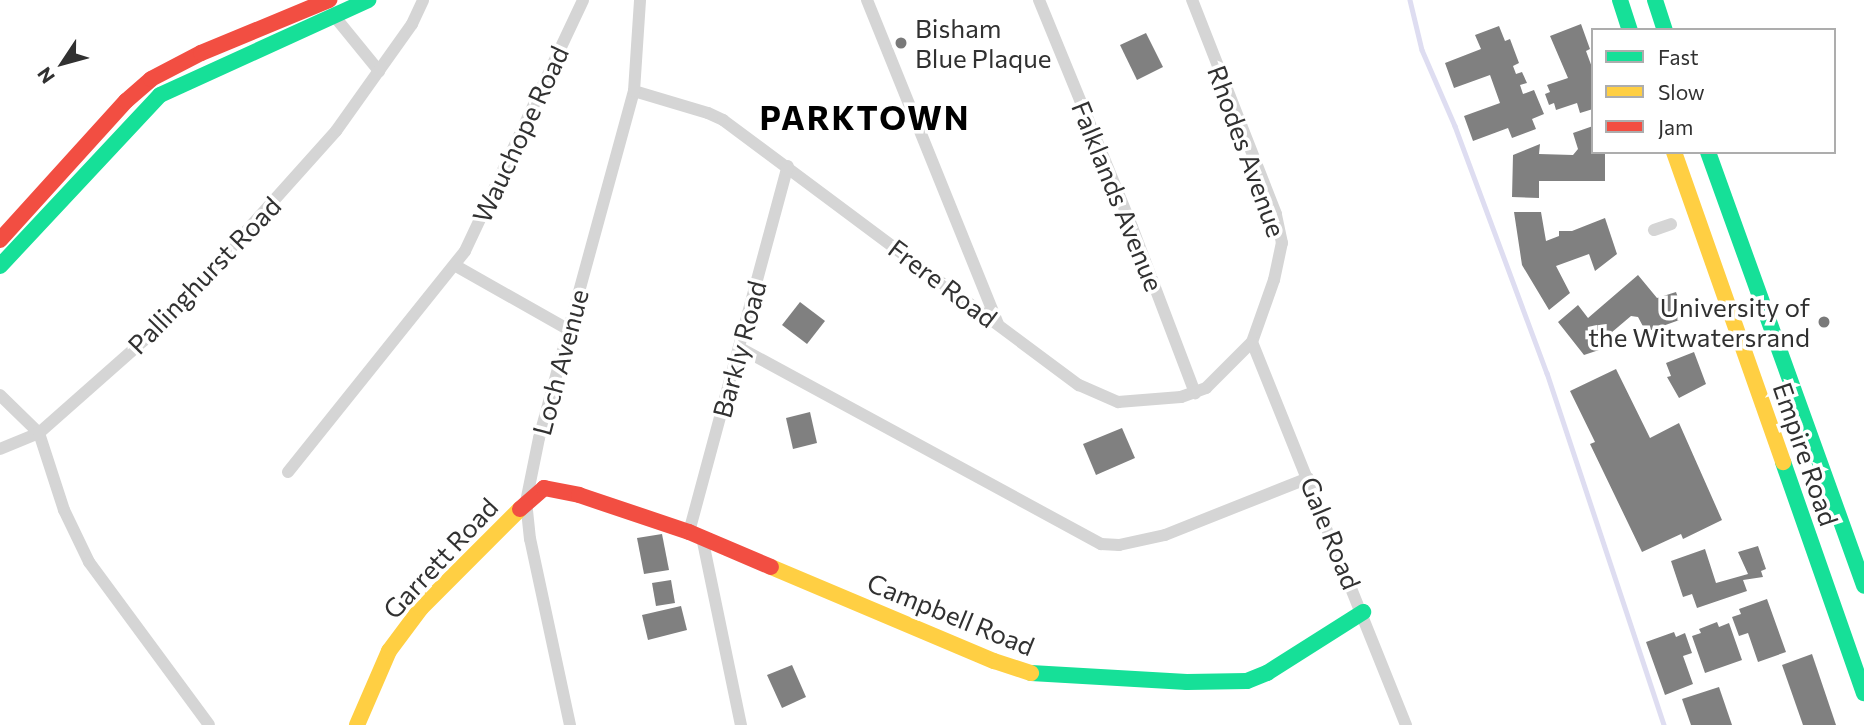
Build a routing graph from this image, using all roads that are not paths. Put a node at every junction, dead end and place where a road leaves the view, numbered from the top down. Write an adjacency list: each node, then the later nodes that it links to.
1 (368, 0): 11 (main road)
2 (423, 0): 14 (street, Pallinghurst Road)
3 (583, 0): 23 (street, Wauchope Road)
4 (640, 0): 15 (street, Loch Avenue)
5 (867, 0): 24 (street)
6 (1039, 0): 28 (street, Falklands Avenue)
7 (1192, 0): 26 (street, Rhodes Avenue)
8 (1620, 0): 12 (main road)
9 (1655, 0): 13 (main road)
10 (318, 2): 21 (main road)
11 (335, 17): 14 (street); 22 (main road)
12 (1629, 28)
13 (1664, 28)
14 (379, 71): 30 (street, Pallinghurst Road)
15 (634, 91): 18 (street, Frere Road); 25 (street, Loch Avenue)
16 (1675, 154): 38 (main road, Empire Road)
17 (1709, 154): 36 (main road, Empire Road)
18 (788, 166): 24 (street, Frere Road); 27 (street, Barkly Road)
19 (1671, 223): 20 (street)
20 (1654, 230)
21 (0, 240)
22 (0, 266)
23 (456, 266): 25 (street); 32 (street, Wauchope Road)
24 (998, 325): 28 (street, Frere Road)
25 (569, 330): 34 (street, Loch Avenue)
26 (1252, 342): 28 (street, Frere Road); 33 (street, Gale Road)
27 (740, 348): 33 (street); 35 (street, Barkly Road)
28 (1195, 393)
29 (0, 395): 30 (street)
30 (38, 433): 31 (street, Pallinghurst Road); 39 (street)
31 (0, 449)
32 (288, 472)
33 (1308, 478): 37 (street, Gale Road)
34 (526, 502): 35 (main road, Campbell Road); 40 (main road, Garrett Road); 41 (street, Loch Avenue)
35 (695, 534): 37 (main road, Campbell Road); 42 (street, Barkly Road)
36 (1863, 581)
37 (1363, 612): 43 (street, Gale Road)
38 (1864, 693)
39 (209, 725)
40 (357, 725)
41 (570, 725)
42 (741, 725)
43 (1406, 725)

